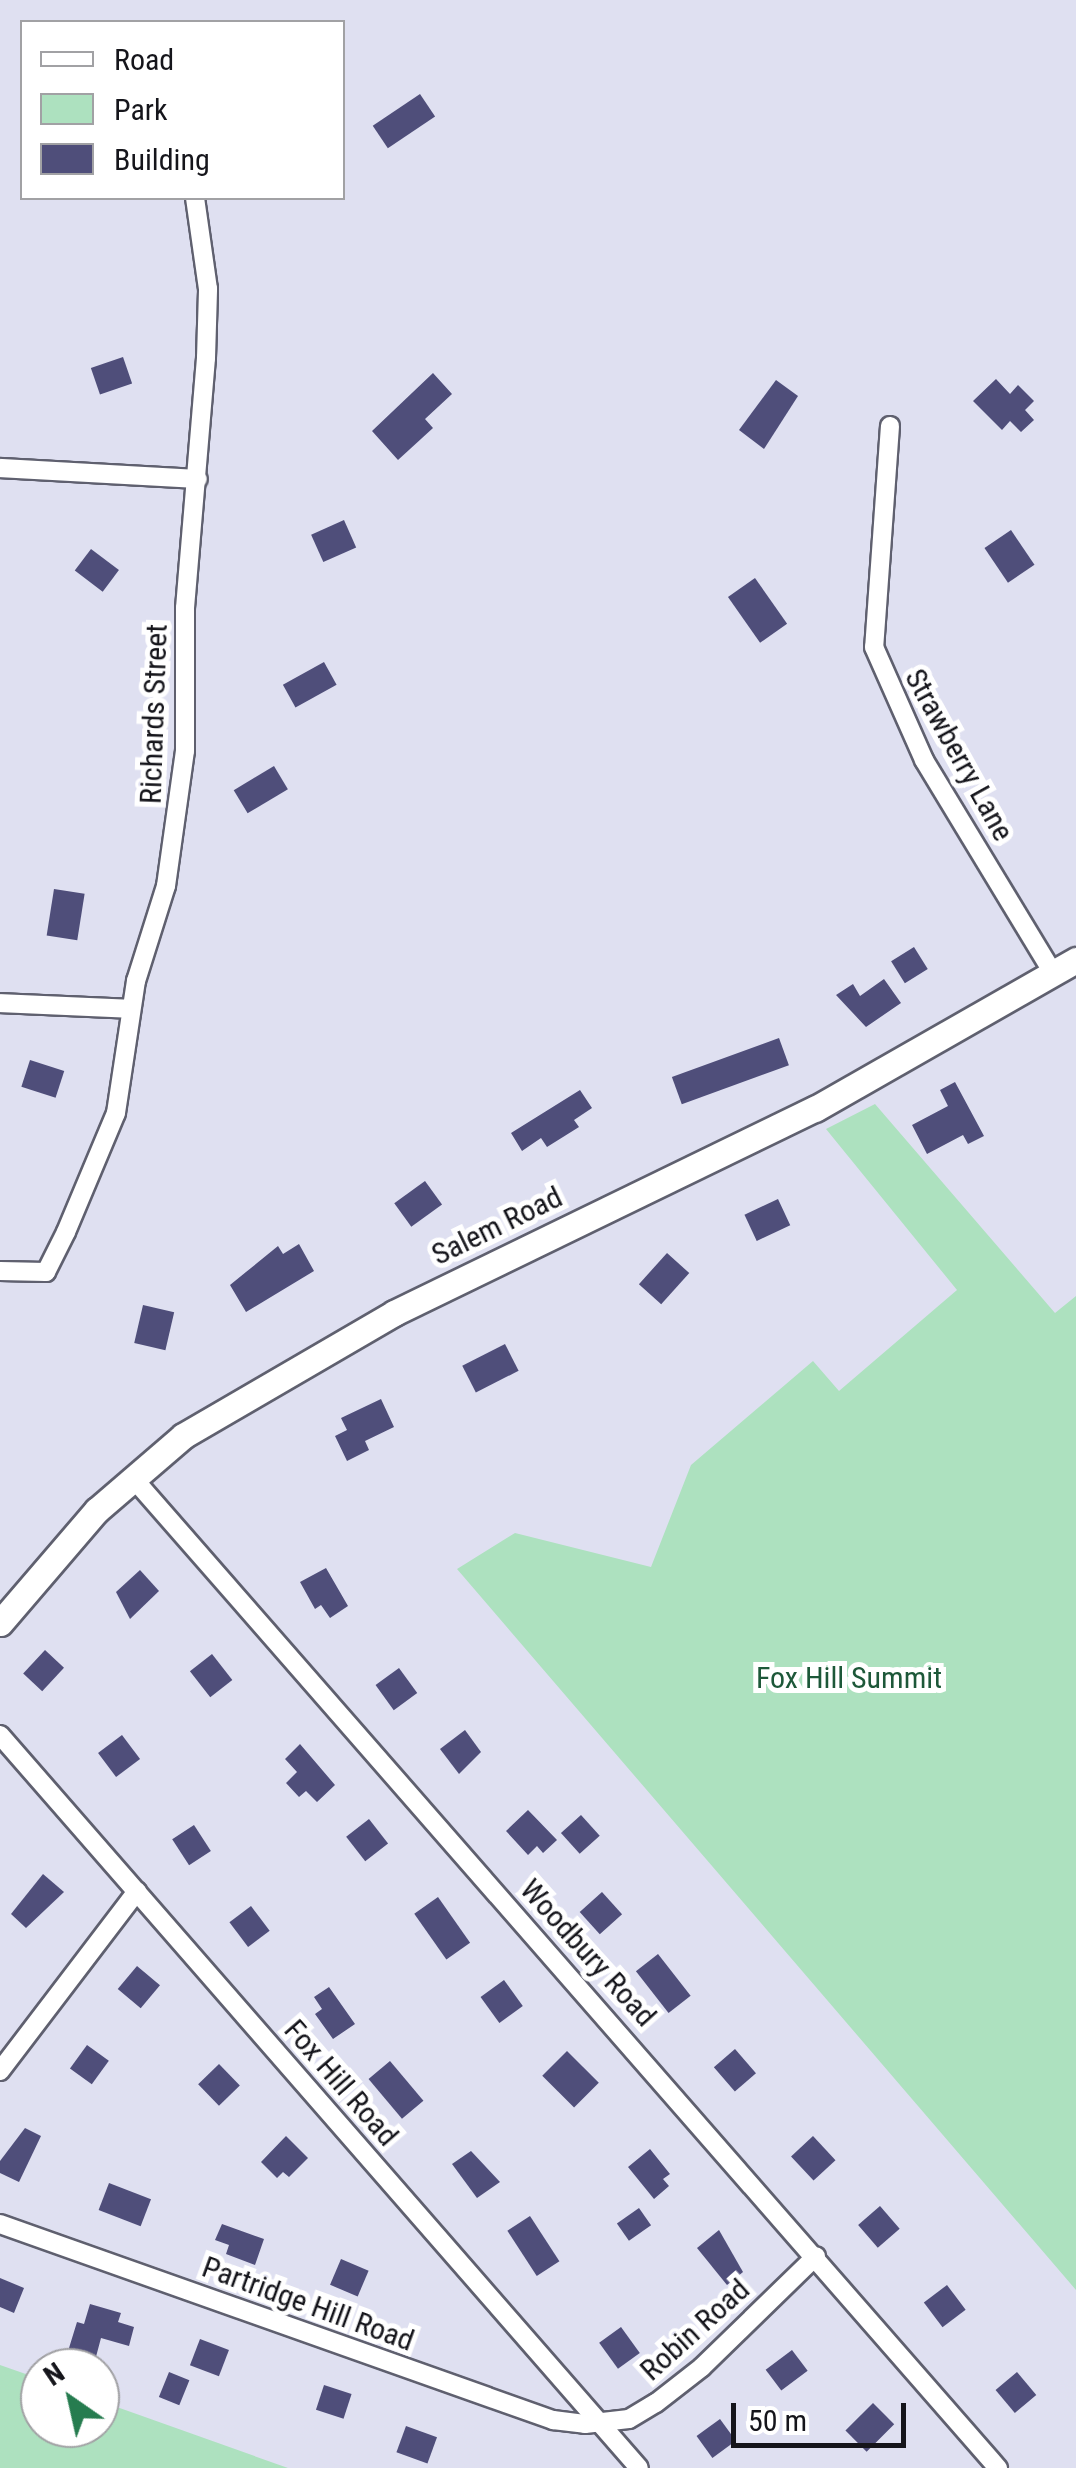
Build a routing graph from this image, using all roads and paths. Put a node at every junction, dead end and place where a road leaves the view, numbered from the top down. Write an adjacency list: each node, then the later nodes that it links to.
1 (194, 200): 4 (street, Richards Street)
2 (890, 426): 5 (street, Strawberry Lane)
3 (0, 468): 4 (street)
4 (198, 480): 7 (street, Richards Street)
5 (1065, 968): 9 (main road, Salem Road)
6 (0, 1003): 7 (street)
7 (131, 1010): 8 (street, Richards Street)
8 (0, 1271)
9 (133, 1478): 10 (main road, Salem Road); 15 (street, Woodbury Road)
10 (0, 1623)
11 (0, 1735): 12 (street, Fox Hill Road)
12 (138, 1892): 13 (street); 16 (street, Fox Hill Road)
13 (0, 2071)
14 (0, 2224): 16 (street, Partridge Hill Road)
15 (816, 2256): 16 (street, Robin Road); 18 (street, Woodbury Road)
16 (600, 2423): 17 (street, Fox Hill Road)
17 (639, 2468)
18 (998, 2468)

